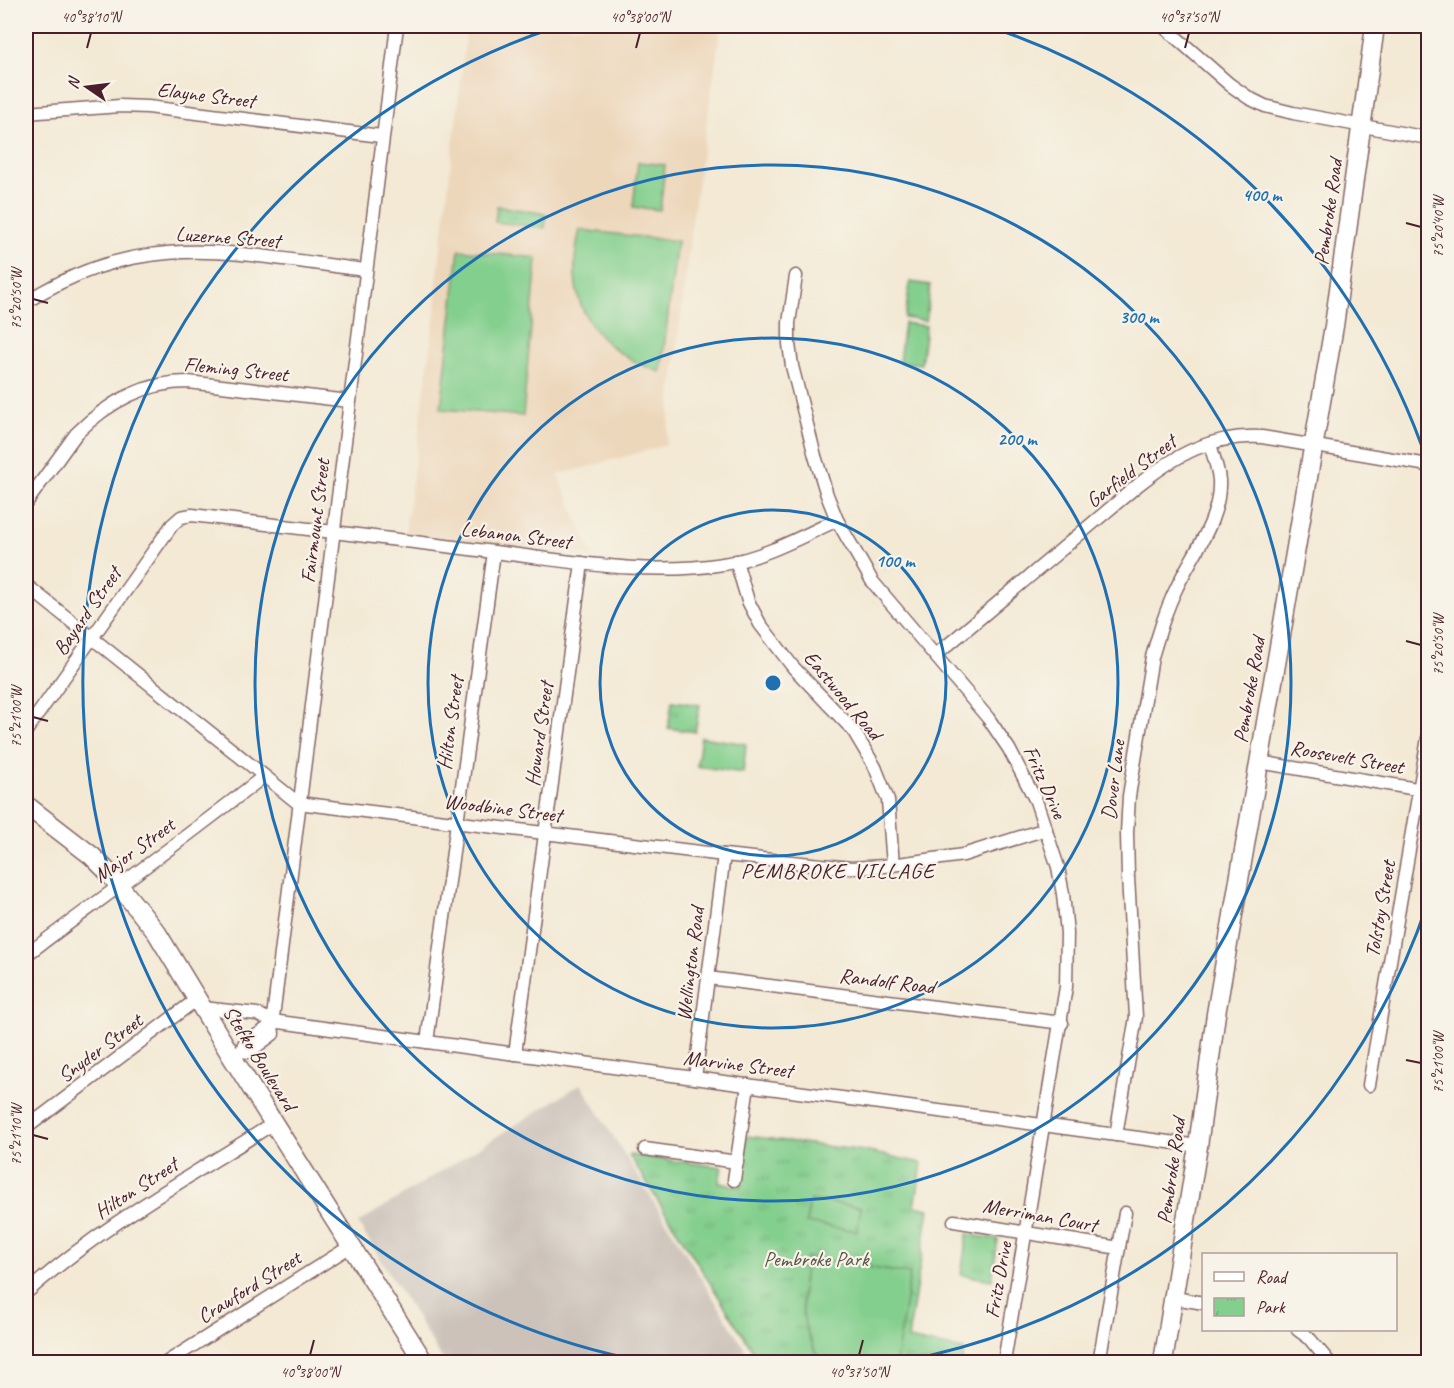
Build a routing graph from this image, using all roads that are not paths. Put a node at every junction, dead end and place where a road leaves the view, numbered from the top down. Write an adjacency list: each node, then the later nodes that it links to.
1 (397, 26): 6 (street, Fairmount Street)
2 (1163, 26): 5 (street)
3 (1375, 26): 5 (main road, Pembroke Road)
4 (26, 113): 6 (street, Elayne Street)
5 (1362, 126): 7 (street); 13 (main road, Pembroke Road)
6 (381, 136): 8 (street, Fairmount Street)
7 (1428, 138)
8 (365, 270): 10 (street, Luzerne Street); 11 (street, Fairmount Street)
9 (796, 276): 17 (street, Fritz Drive)
10 (26, 302)
11 (349, 401): 15 (street, Fleming Street); 18 (street, Fairmount Street)
12 (1210, 444): 13 (street, Garfield Street); 24 (street, Garfield Street); 52 (street, Dover Lane)
13 (1315, 446): 14 (street, Garfield Street); 27 (main road, Pembroke Road)
14 (1428, 465)
15 (26, 503)
16 (184, 515): 18 (street, Lebanon Street); 23 (street, Bayard Street)
17 (837, 520): 20 (street, Lebanon Street); 24 (street, Fritz Drive)
18 (333, 533): 19 (street, Lebanon Street); 30 (street, Fairmount Street)
19 (494, 552): 21 (street, Lebanon Street); 32 (street, Hilton Street)
20 (736, 561): 21 (street, Lebanon Street); 36 (street, Eastwood Road)
21 (582, 563): 34 (street, Howard Street)
22 (26, 585): 23 (street)
23 (92, 638): 25 (street, Bayard Street); 28 (street)
24 (936, 655): 33 (street, Fritz Drive)
25 (26, 731)
26 (1428, 738): 29 (street, Tolstoy Street)
27 (1259, 762): 29 (street, Roosevelt Street); 53 (main road, Pembroke Road)
28 (264, 776): 30 (street); 37 (street, Major Street)
29 (1424, 790): 48 (street, Tolstoy Street)
30 (298, 803): 32 (street, Woodbine Street); 41 (street, Fairmount Street)
31 (26, 805): 37 (main road, Stefko Boulevard)
32 (457, 822): 34 (street, Woodbine Street); 43 (street, Hilton Street)
33 (1046, 829): 36 (street, Woodbine Street); 42 (street, Fritz Drive)
34 (545, 832): 35 (street, Woodbine Street); 45 (street, Howard Street)
35 (724, 855): 36 (street, Woodbine Street); 39 (street, Wellington Road)
36 (893, 865)
37 (119, 884): 38 (street, Major Street); 40 (main road, Stefko Boulevard)
38 (26, 955)
39 (708, 978): 42 (street, Randolf Road); 46 (street, Wellington Road)
40 (200, 1004): 41 (street, Marvine Street); 44 (main road, Stefko Boulevard); 51 (street, Snyder Street)
41 (272, 1023): 43 (street, Marvine Street); 44 (street)
42 (1062, 1023): 50 (street, Fritz Drive)
43 (427, 1042): 45 (street, Marvine Street)
44 (237, 1054): 49 (main road, Stefko Boulevard)
45 (515, 1054): 46 (street, Marvine Street)
46 (695, 1078): 47 (street, Marvine Street)
47 (748, 1084): 50 (street, Marvine Street); 55 (street)
48 (1369, 1085)
49 (274, 1123): 60 (main road, Stefko Boulevard); 62 (street, Hilton Street)
50 (1045, 1125): 52 (street, Marvine Street); 59 (street, Fritz Drive)
51 (26, 1128)
52 (1116, 1135): 53 (street, Marvine Street)
53 (1198, 1146): 63 (main road, Pembroke Road)
54 (645, 1149): 55 (street)
55 (737, 1162): 56 (street)
56 (734, 1179)
57 (1125, 1213): 61 (street)
58 (954, 1221): 59 (street, Merriman Court)
59 (1026, 1233): 61 (street, Merriman Court); 68 (street, Fritz Drive)
60 (351, 1246): 66 (street, Crawford Street); 67 (main road, Stefko Boulevard)
61 (1119, 1248): 69 (street)
62 (26, 1293)
63 (1174, 1298): 64 (street); 70 (main road, Pembroke Road)
64 (1202, 1303)
65 (1300, 1331): 71 (street)
66 (167, 1362)
67 (424, 1362)
68 (1004, 1362)
69 (1099, 1362)
70 (1163, 1362)
71 (1329, 1362)

